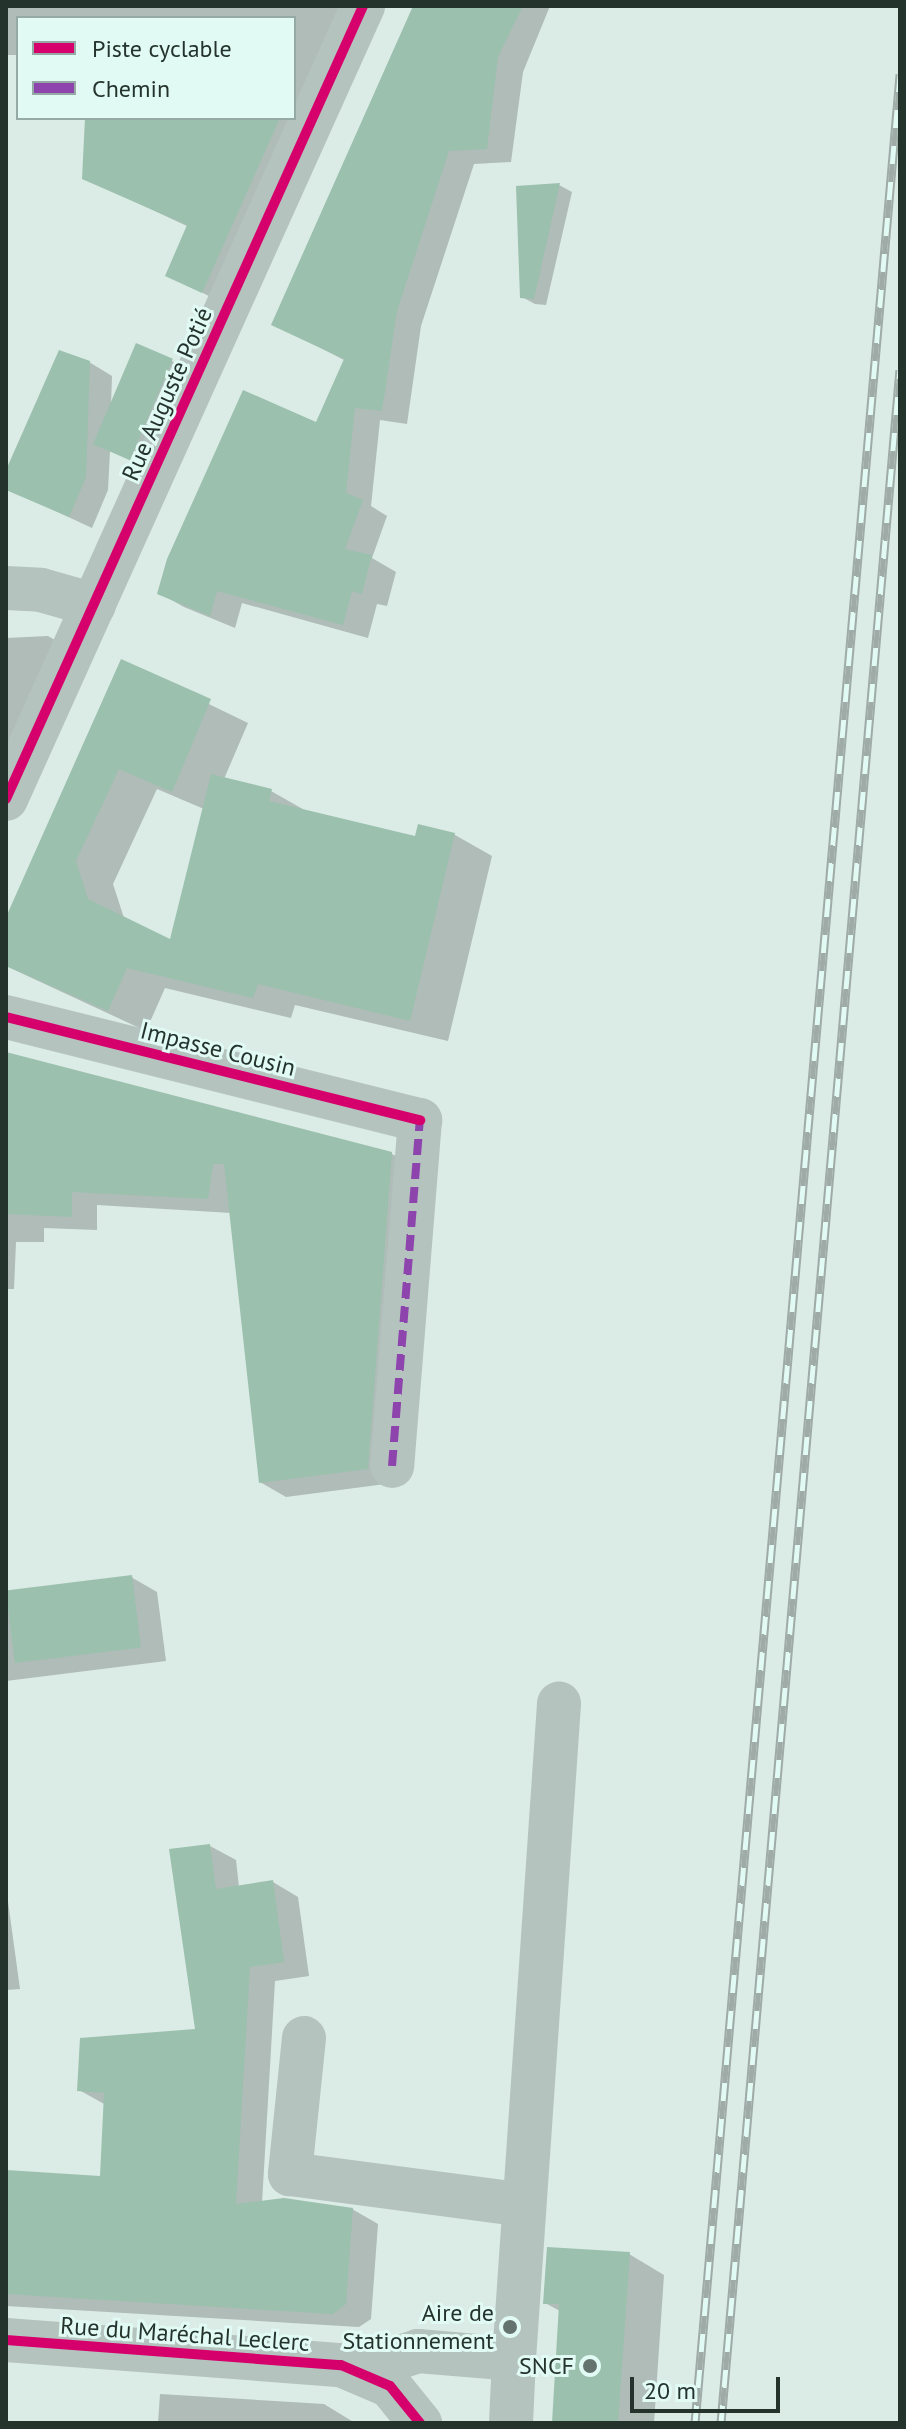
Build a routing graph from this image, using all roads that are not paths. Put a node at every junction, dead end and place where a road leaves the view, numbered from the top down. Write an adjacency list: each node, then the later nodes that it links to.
1 (363, 6): 3 (street, Rue Auguste Potié)
2 (6, 588): 3 (street)
3 (94, 605): 4 (street, Rue Auguste Potié)
4 (6, 799)
5 (6, 1017): 6 (street, Impasse Cousin)
6 (392, 1466)
7 (559, 1704): 9 (street)
8 (304, 2038): 9 (street)
9 (524, 2205): 11 (street)
10 (6, 2340): 12 (street, Rue du Maréchal Leclerc)
11 (514, 2359): 12 (street); 14 (street)
12 (360, 2370): 13 (street)
13 (420, 2423)
14 (511, 2423)

